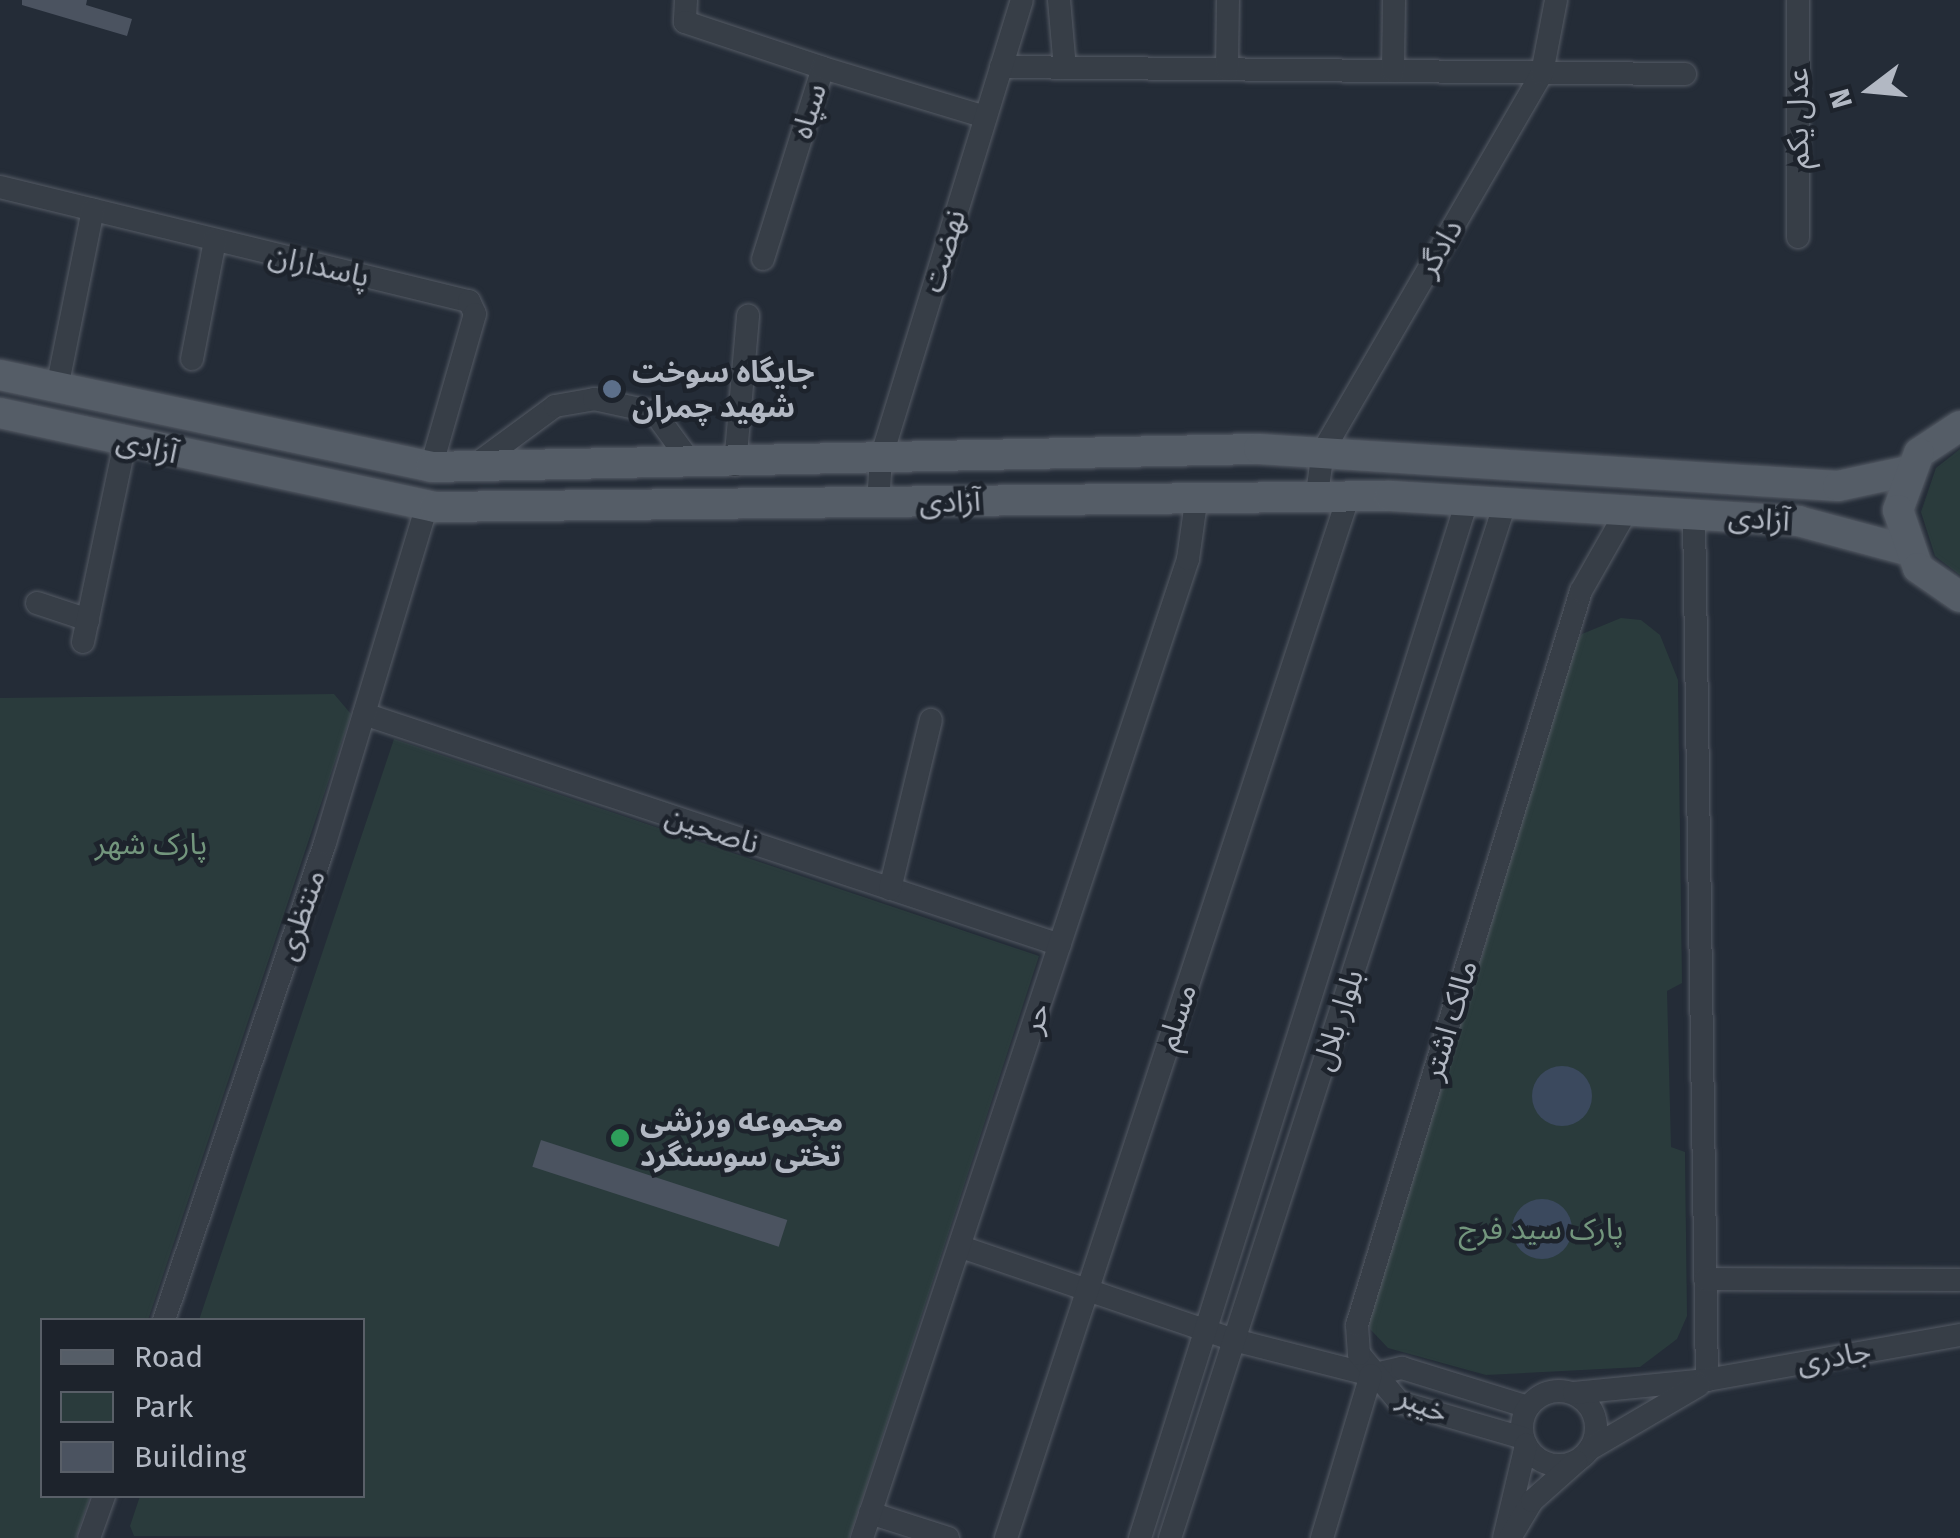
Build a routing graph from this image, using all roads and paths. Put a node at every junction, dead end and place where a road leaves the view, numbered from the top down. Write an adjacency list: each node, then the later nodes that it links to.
1 (1022, 0): 8 (street, نهضت)
2 (1059, 0): 10 (street)
3 (1228, 0): 11 (street)
4 (1394, 0): 12 (street)
5 (1556, 0): 13 (street, دادگر)
6 (1798, 0): 18 (street, عدل یکم)
7 (686, 11): 9 (street)
8 (1001, 67): 10 (street); 15 (street, نهضت)
9 (823, 68): 15 (street, سپاه); 20 (street, سپاه)
10 (1065, 68): 11 (street)
11 (1227, 70): 12 (street)
12 (1393, 71): 13 (street)
13 (1542, 73): 14 (street); 28 (street, دادگر)
14 (1685, 74)
15 (986, 117): 29 (street, نهضت)
16 (0, 187): 17 (street, پاسداران)
17 (93, 210): 19 (street, پاسداران); 24 (street)
18 (1798, 237)
19 (214, 240): 22 (street); 33 (street, پاسداران)
20 (763, 258)
21 (748, 316): 32 (street)
22 (192, 359)
23 (0, 375): 24 (main road, آزادی)
24 (57, 388): 33 (main road, آزادی)
25 (0, 413): 27 (main road, آزادی)
26 (1960, 426): 34 (main road)
27 (125, 442): 41 (main road, آزادی); 46 (street)
28 (1323, 451): 29 (main road, آزادی); 34 (main road, آزادی); 35 (street, دادگر)
29 (881, 458): 32 (main road, آزادی); 40 (street, نهضت)
30 (692, 464): 31 (main road, آزادی); 31 (street); 32 (main road, آزادی)
31 (475, 465): 33 (main road, آزادی)
32 (734, 465)
33 (430, 467)
34 (1908, 470): 44 (main road)
35 (1317, 494): 36 (main road, آزادی); 37 (main road, آزادی)
36 (1197, 495): 40 (main road, آزادی); 50 (street, حر)
37 (1349, 495): 38 (main road, آزادی); 54 (street, مسلم)
38 (1467, 500): 39 (main road, آزادی); 56 (street, بلوار بلال)
39 (1505, 502): 42 (main road, آزادی); 58 (street, بلوار بلال)
40 (878, 504): 41 (main road, آزادی)
41 (427, 506): 47 (street, منتظری)
42 (1627, 510): 43 (main road, آزادی); 59 (street, مالک اشتر)
43 (1694, 515): 44 (main road, آزادی); 52 (street)
44 (1906, 550): 45 (main road)
45 (1957, 602)
46 (37, 603)
47 (364, 714): 49 (street, ناصحین); 55 (street, منتظری)
48 (931, 720): 49 (street)
49 (890, 889): 50 (street, ناصحین)
50 (1060, 945): 51 (street, حر)
51 (960, 1247): 54 (street); 66 (street, حر)
52 (1705, 1279): 53 (street); 60 (street)
53 (1960, 1280)
54 (1088, 1289): 56 (street); 70 (street, مسلم)
55 (165, 1318)
56 (1206, 1330): 58 (street); 71 (street, بلوار بلال)
57 (1960, 1335): 60 (street, جادری)
58 (1234, 1340): 59 (street); 72 (street, بلوار بلال)
59 (1371, 1375): 62 (street, خیبر); 63 (street, خیبر); 73 (street)
60 (1708, 1380): 61 (street, جادری); 64 (street)
61 (1574, 1394): 62 (street); 64 (street)
62 (1528, 1406): 63 (street)
63 (1524, 1442): 64 (street); 74 (street)
64 (1584, 1455): 74 (street)
65 (103, 1498): 67 (street)
66 (870, 1513): 68 (street, حر); 69 (street)
67 (90, 1538)
68 (862, 1538)
69 (948, 1538)
70 (1006, 1538)
71 (1140, 1538)
72 (1170, 1538)
73 (1322, 1538)
74 (1507, 1538)

